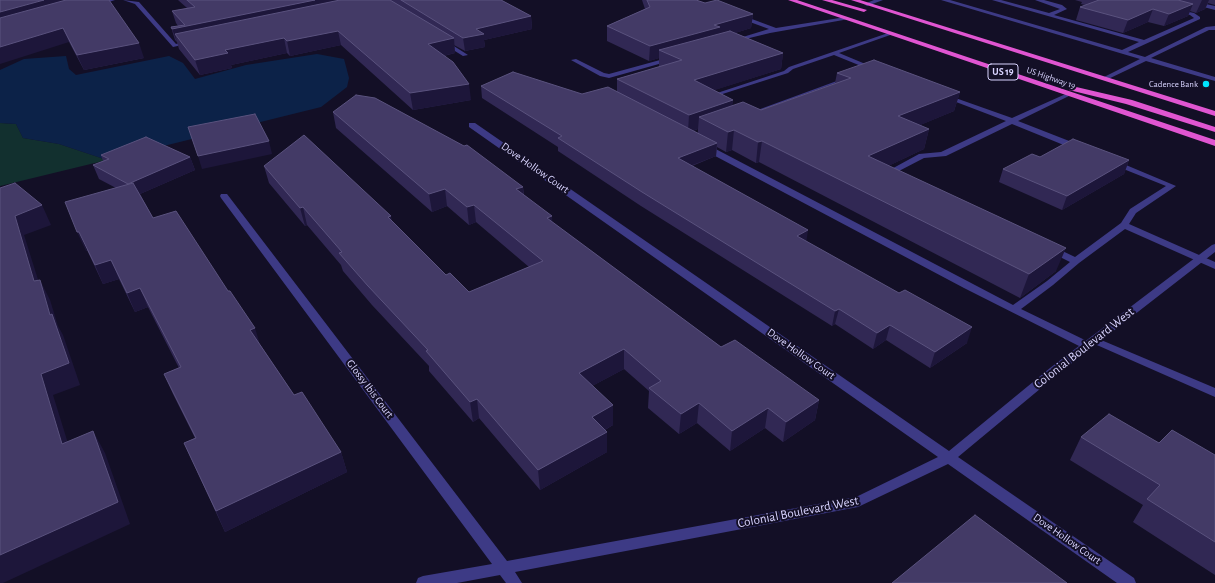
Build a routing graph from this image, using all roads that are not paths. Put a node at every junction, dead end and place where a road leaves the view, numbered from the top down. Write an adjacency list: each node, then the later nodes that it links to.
1 (112, 0): 12 (street)
2 (126, 0): 23 (street)
3 (791, 0): 17 (highway, US Highway 19 / US 19)
4 (825, 0): 20 (highway)
5 (854, 0): 11 (highway, US Highway 19 / US 19)
6 (880, 0): 11 (street)
7 (944, 0): 26 (street)
8 (995, 0): 16 (street)
9 (1038, 0): 16 (street)
10 (1180, 0): 13 (street)
11 (867, 4): 20 (highway, US Highway 19 / US 19)
12 (90, 6)
13 (1215, 8)
14 (1170, 9): 25 (street)
15 (734, 14): 19 (street)
16 (1049, 15): 25 (street)
17 (846, 19): 19 (street); 21 (highway, US Highway 19 / US 19)
18 (1215, 28): 30 (street)
19 (776, 30): 24 (street)
20 (958, 33): 37 (highway, US Highway 19 / US 19)
21 (890, 34): 27 (street); 32 (highway, US Highway 19 / US 19)
22 (439, 38): 28 (street)
23 (198, 41)
24 (731, 42)
25 (1145, 42): 26 (street)
26 (1122, 52): 30 (street)
27 (833, 53): 33 (street); 41 (street)
28 (465, 55)
29 (678, 57): 31 (street)
30 (1145, 59): 37 (street); 38 (street)
31 (574, 60)
32 (994, 69): 40 (highway, US Highway 19 / US 19); 46 (highway)
33 (873, 70): 34 (street); 35 (street)
34 (866, 72)
35 (880, 72)
36 (851, 78): 43 (street)
37 (1104, 79): 42 (highway, US Highway 19 / US 19)
38 (1215, 79)
39 (939, 94): 44 (street)
40 (1070, 94): 44 (street); 48 (highway, US Highway 19 / US 19)
41 (712, 103)
42 (1215, 114)
43 (740, 118)
44 (1012, 122): 49 (street); 51 (street)
45 (472, 124): 62 (street, Dove Hollow Court)
46 (1215, 130)
47 (695, 141): 59 (street)
48 (1215, 143)
49 (1085, 151)
50 (1107, 159): 53 (street)
51 (904, 178)
52 (224, 196): 63 (street, Glossy Ibis Court)
53 (1124, 225): 56 (street); 57 (street)
54 (1040, 244): 57 (street)
55 (1215, 247): 56 (street, Colonial Boulevard West)
56 (1198, 259): 58 (street); 60 (street, Colonial Boulevard West)
57 (1076, 261): 59 (street)
58 (1215, 266)
59 (1014, 308): 60 (street)
60 (1091, 343): 61 (street); 62 (street, Colonial Boulevard West)
61 (1215, 392)
62 (950, 457): 63 (street, Colonial Boulevard West); 66 (street, Dove Hollow Court)
63 (504, 568): 64 (street, Colonial Boulevard West); 65 (street, Glossy Ibis Court)
64 (423, 583)
65 (516, 583)
66 (1130, 583)

